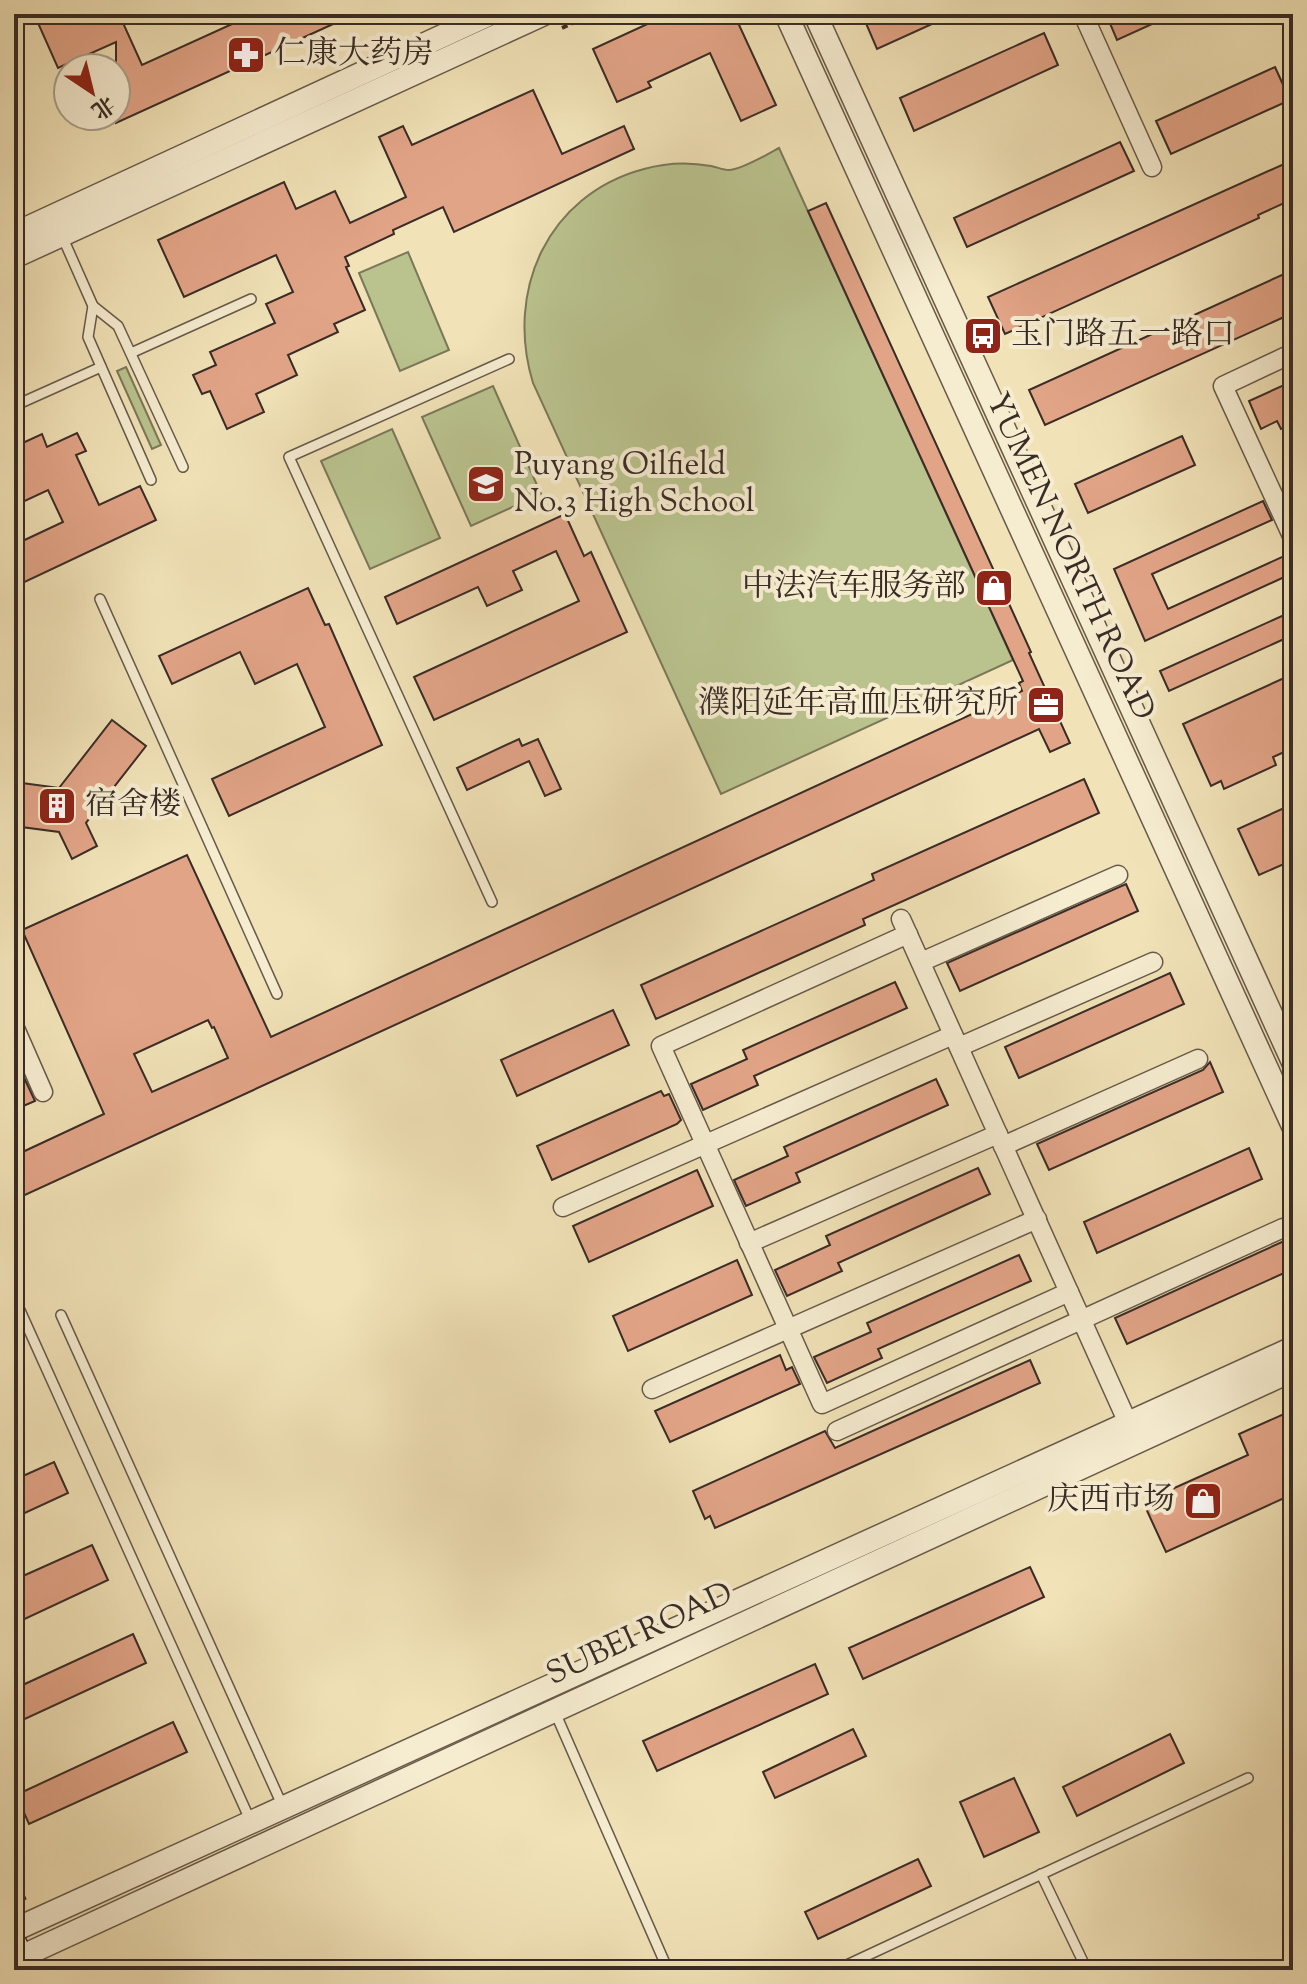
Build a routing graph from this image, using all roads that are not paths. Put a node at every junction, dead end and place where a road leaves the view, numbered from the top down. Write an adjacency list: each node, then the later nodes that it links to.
1 (490, 14): 7 (street)
2 (544, 14): 7 (street)
3 (786, 14): 31 (street, YUMEN NORTH ROAD)
4 (815, 14): 29 (street, YUMEN NORTH ROAD)
5 (1083, 14): 6 (street)
6 (1152, 167)
7 (57, 226): 8 (street); 9 (street); 11 (lane)
8 (14, 234)
9 (14, 257)
10 (251, 299): 12 (lane)
11 (93, 306): 12 (lane); 15 (lane)
12 (131, 353): 17 (lane)
13 (1293, 353): 19 (street)
14 (509, 359): 22 (lane)
15 (101, 367): 16 (lane); 18 (lane)
16 (14, 406)
17 (183, 467)
18 (151, 480)
19 (1293, 538)
20 (100, 599): 25 (lane)
21 (1118, 875): 23 (street)
22 (492, 902)
23 (921, 962): 27 (street); 33 (street)
24 (1153, 962): 27 (street)
25 (277, 994)
26 (16, 1037): 30 (street)
27 (956, 1041): 32 (street); 33 (street)
28 (1198, 1059): 32 (street)
29 (1293, 1062)
30 (43, 1092)
31 (1293, 1126)
32 (1001, 1140): 35 (street); 37 (street)
33 (705, 1145): 34 (street); 37 (street)
34 (563, 1207)
35 (1037, 1219): 38 (street); 42 (street)
36 (1283, 1228): 41 (street)
37 (749, 1243): 42 (street)
38 (1069, 1292): 41 (street); 42 (street)
39 (14, 1297): 51 (lane)
40 (61, 1315): 50 (lane)
41 (1082, 1321): 46 (street); 47 (street)
42 (789, 1330): 45 (street)
43 (1293, 1348): 46 (street, SUBEI ROAD)
44 (1293, 1370): 48 (street, SUBEI ROAD)
45 (652, 1389)
46 (1128, 1423): 50 (street, SUBEI ROAD)
47 (837, 1431)
48 (554, 1710): 54 (street, SUBEI ROAD); 55 (lane)
49 (1248, 1778): 52 (lane)
50 (283, 1807): 51 (street, SUBEI ROAD)
51 (251, 1822): 53 (street, SUBEI ROAD)
52 (1041, 1874): 56 (lane); 57 (lane)
53 (14, 1930)
54 (19, 1957)
55 (668, 1970)
56 (836, 1970)
57 (1087, 1970)

